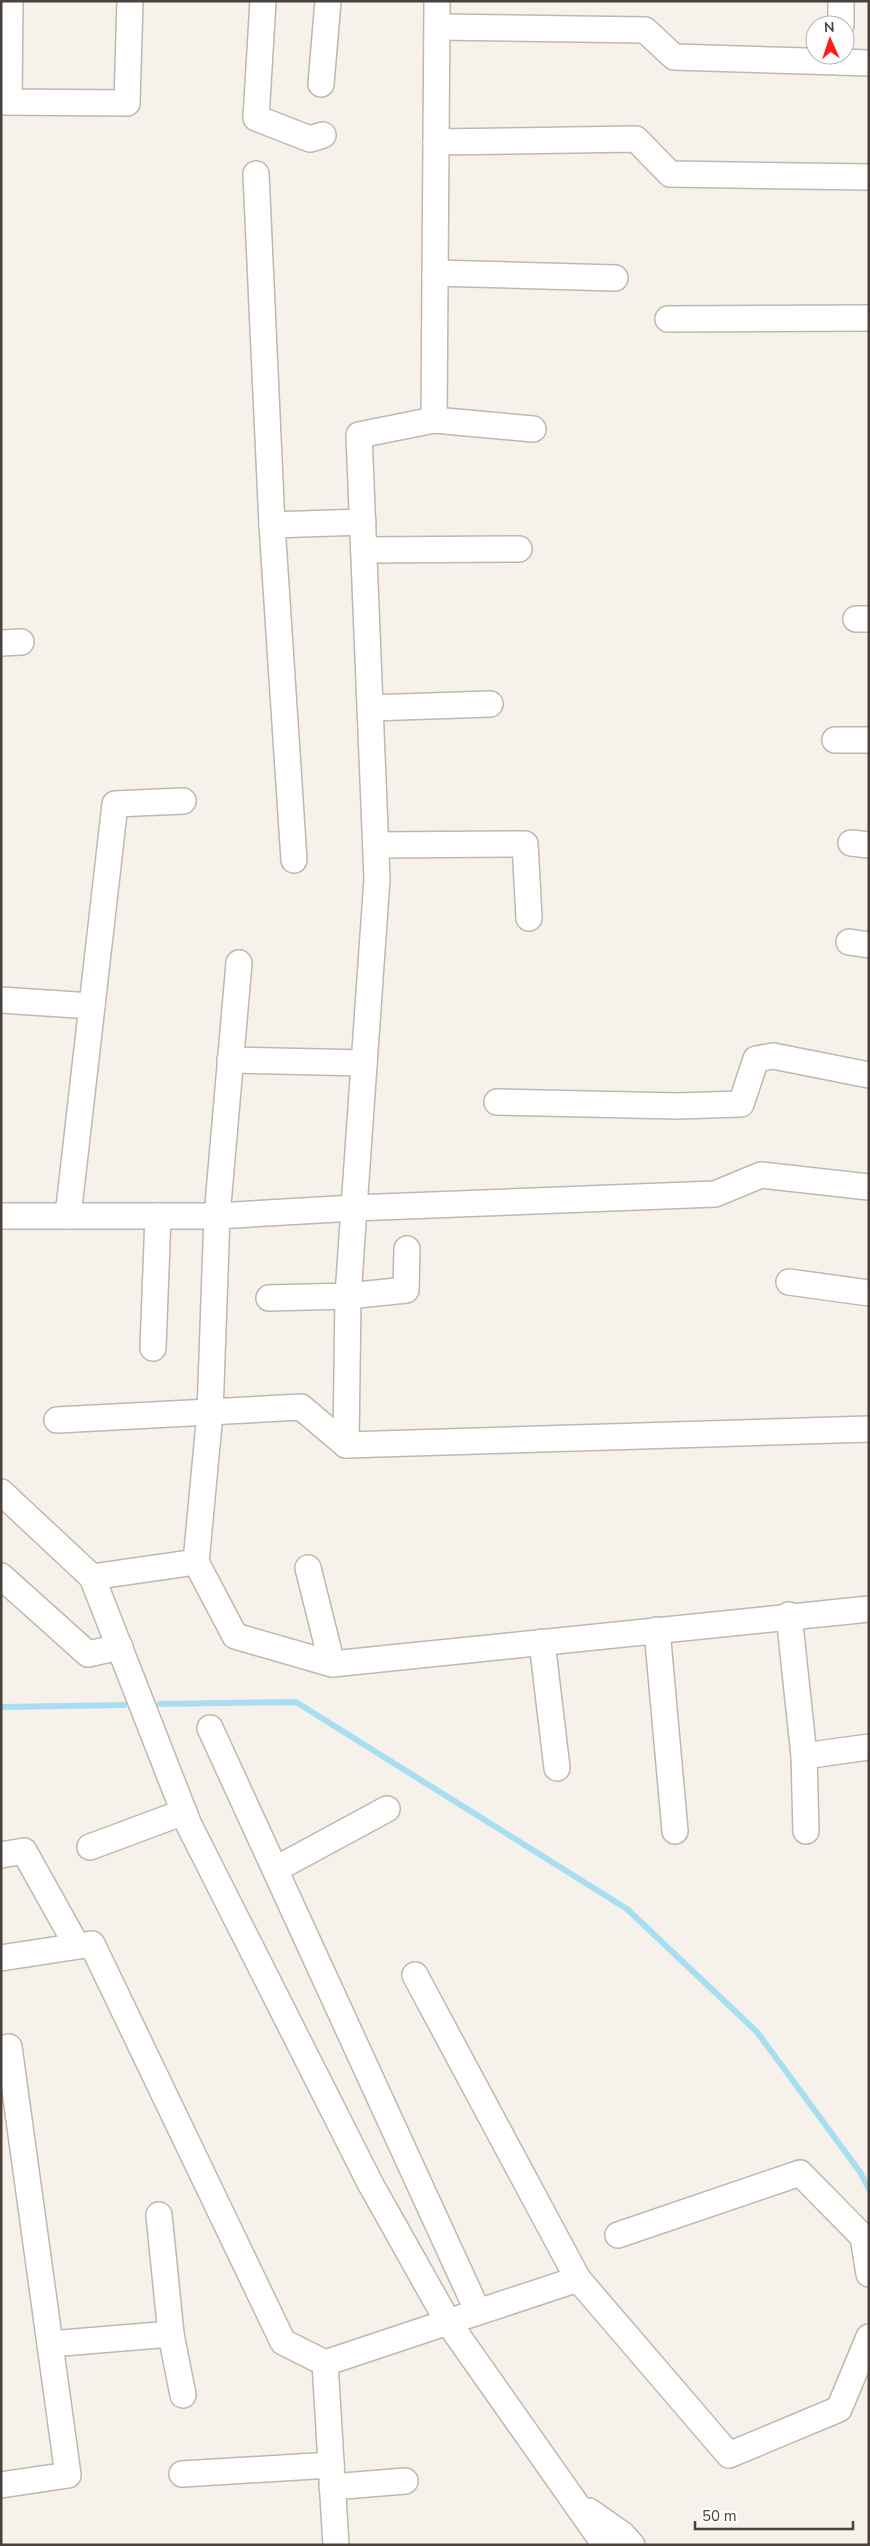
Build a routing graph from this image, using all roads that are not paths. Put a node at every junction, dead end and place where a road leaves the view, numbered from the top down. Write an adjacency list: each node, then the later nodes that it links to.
1 (10, 1): 13 (street)
2 (130, 1): 13 (street)
3 (263, 1): 14 (street)
4 (328, 1): 12 (street)
5 (437, 1): 8 (street)
6 (841, 1): 7 (street)
7 (841, 15)
8 (437, 27): 9 (street); 15 (street)
9 (805, 59)
10 (855, 61): 11 (street)
11 (869, 63)
12 (321, 84)
13 (5, 102)
14 (323, 135)
15 (436, 142): 17 (street); 18 (street)
16 (256, 174): 25 (street)
17 (869, 177)
18 (435, 273): 19 (street); 22 (street)
19 (615, 278)
20 (869, 318): 21 (street)
21 (668, 319)
22 (434, 420): 23 (street); 24 (street)
23 (533, 429)
24 (362, 522): 25 (street); 27 (street)
25 (272, 525): 34 (street)
26 (519, 549): 27 (street)
27 (364, 550): 29 (street)
28 (490, 704): 29 (street)
29 (370, 708): 33 (street)
30 (835, 740): 31 (street)
31 (869, 740)
32 (183, 801): 38 (street)
33 (376, 845): 35 (street); 40 (street)
34 (294, 860)
35 (529, 918)
36 (239, 963): 39 (street)
37 (1, 1000): 38 (street)
38 (92, 1006): 46 (street)
39 (230, 1060): 40 (street); 48 (street)
40 (364, 1063): 44 (street)
41 (869, 1075): 42 (street)
42 (497, 1102)
43 (869, 1187): 44 (street)
44 (354, 1208): 48 (street); 52 (street)
45 (1, 1216): 46 (street)
46 (68, 1216): 47 (street)
47 (158, 1216): 48 (street); 54 (street)
48 (217, 1216): 55 (street)
49 (407, 1249): 52 (street)
50 (788, 1282): 51 (street)
51 (869, 1293)
52 (348, 1296): 53 (street); 58 (street)
53 (269, 1298)
54 (153, 1348)
55 (210, 1413): 56 (street); 58 (street); 60 (street)
56 (57, 1420)
57 (869, 1429): 58 (street)
58 (346, 1445)
59 (1, 1492): 63 (street)
60 (196, 1562): 63 (street); 69 (street)
61 (308, 1568): 69 (street)
62 (1, 1576): 68 (street)
63 (92, 1576): 68 (street)
64 (869, 1609): 65 (street)
65 (789, 1615): 66 (street); 72 (street)
66 (657, 1630): 67 (street); 76 (street)
67 (542, 1642): 69 (street); 73 (street)
68 (120, 1647): 75 (street)
69 (332, 1664)
70 (210, 1728): 80 (street)
71 (869, 1747): 72 (street)
72 (804, 1756): 77 (street)
73 (556, 1768)
74 (387, 1809): 80 (street)
75 (184, 1812): 78 (street); 90 (street)
76 (675, 1831)
77 (806, 1831)
78 (90, 1847)
79 (1, 1855): 81 (street)
80 (276, 1869): 89 (street)
81 (77, 1946): 82 (street); 94 (street)
82 (1, 1958)
83 (415, 1975): 88 (street)
84 (1, 2048): 93 (street)
85 (159, 2215): 91 (street)
86 (618, 2235): 87 (street)
87 (869, 2274)
88 (578, 2279): 89 (street); 92 (street)
89 (478, 2312): 90 (street)
90 (448, 2322): 94 (street); 100 (street)
91 (172, 2334): 93 (street); 95 (street)
92 (869, 2337)
93 (50, 2344): 99 (street)
94 (325, 2363): 97 (street)
95 (183, 2395)
96 (182, 2474): 97 (street)
97 (332, 2476): 98 (street); 101 (street)
98 (405, 2481)
99 (1, 2485)
100 (574, 2501): 102 (street); 103 (street)
101 (336, 2545)
102 (605, 2545)
103 (632, 2545)

